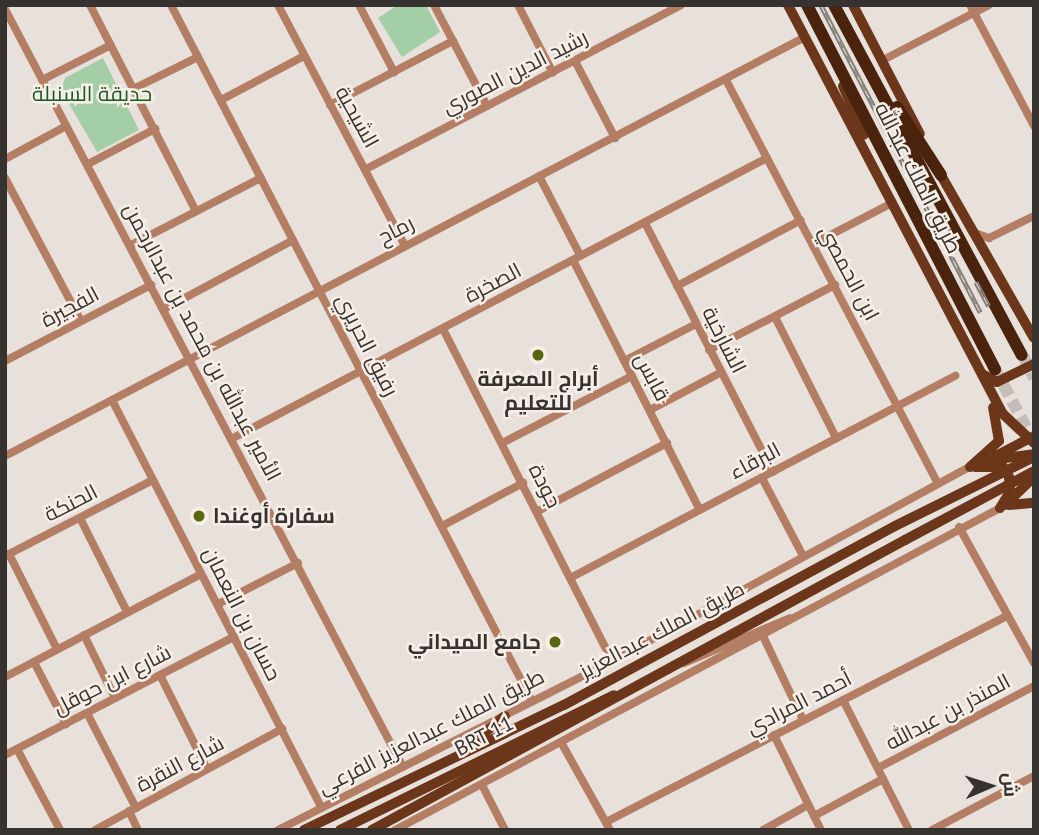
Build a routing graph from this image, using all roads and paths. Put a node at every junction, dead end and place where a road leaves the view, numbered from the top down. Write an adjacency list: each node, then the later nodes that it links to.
1 (90, 5): 19 (street)
2 (171, 5): 22 (street, رفيق الحريري)
3 (278, 5): 21 (street, الشيحية)
4 (434, 5): 18 (street)
5 (519, 5): 26 (street)
6 (681, 5): 13 (street, رشيد الدين الصوري)
7 (788, 5): 17 (main road, طريق الملك عبدالله)
8 (807, 5): 20 (highway, طريق الملك عبدالله)
9 (834, 5): 16 (highway, طريق الملك عبدالله)
10 (853, 5): 23 (main road)
11 (989, 5): 15 (street)
12 (362, 6): 25 (street)
13 (669, 8): 24 (street, رشيد الدين الصوري)
14 (5, 9): 27 (street, الأمير عبدالله بن محمد بن عبدالرحمن)
15 (972, 9): 23 (street); 34 (street)
16 (850, 34): 41 (highway); 67 (highway, طريق الملك عبدالله)
17 (805, 37): 28 (street, رماح); 45 (main road, طريق الملك عبدالله)
18 (453, 41): 25 (street); 32 (street)
19 (111, 45): 27 (street); 29 (street)
20 (831, 50): 45 (main road); 73 (highway, طريق الملك عبدالله)
21 (304, 56): 30 (street); 31 (street, الشيحية)
22 (198, 57): 29 (street); 30 (street, رفيق الحريري)
23 (883, 60): 41 (main road)
24 (575, 61): 26 (street, رشيد الدين الصوري); 36 (street)
25 (394, 72): 31 (street)
26 (553, 73): 32 (street, رشيد الدين الصوري)
27 (42, 80): 33 (street, الأمير عبدالله بن محمد بن عبدالرحمن)
28 (726, 80): 36 (street, رماح); 37 (street, ابن الحمصي)
29 (135, 88): 35 (street)
30 (221, 100): 43 (street, رفيق الحريري)
31 (330, 105): 40 (street, الشيحية)
32 (487, 106): 40 (street, رشيد الدين الصوري)
33 (66, 126): 38 (street); 39 (street, الأمير عبدالله بن محمد بن عبدالرحمن)
34 (1034, 126)
35 (155, 129): 39 (street); 46 (street)
36 (615, 138): 42 (street, رماح)
37 (767, 158): 48 (street, ابن الحمصي); 49 (street, الصخرة)
38 (5, 159)
39 (88, 164): 53 (street, الأمير عبدالله بن محمد بن عبدالرحمن)
40 (366, 169): 54 (street, الشيحية)
41 (941, 175): 50 (main road)
42 (539, 176): 54 (street, رماح); 55 (street, قابس)
43 (261, 178): 46 (street); 51 (street, رفيق الحريري)
44 (6, 182): 62 (street)
45 (891, 201): 52 (street); 71 (main road, طريق الملك عبدالله)
46 (196, 211): 53 (street)
47 (1034, 216): 50 (street)
48 (801, 220): 52 (street, ابن الحمصي); 58 (street)
49 (645, 223): 55 (street, الصخرة); 58 (street, الشارخية)
50 (975, 233): 65 (main road)
51 (293, 240): 59 (street, رفيق الحريري); 60 (street)
52 (813, 244): 57 (street, ابن الحمصي)
53 (131, 246): 56 (street, الأمير عبدالله بن محمد بن عبدالرحمن)
54 (405, 246): 59 (street, رماح)
55 (577, 258): 64 (street, الصخرة); 70 (street, قابس)
56 (151, 285): 60 (street, الأمير عبدالله بن محمد بن عبدالرحمن); 62 (street, الفجيرة)
57 (835, 285): 61 (street); 79 (street, ابن الحمصي)
58 (677, 286): 63 (street, الشارخية)
59 (320, 290): 68 (street, رماح); 74 (street, رفيق الحريري)
60 (164, 309): 68 (street, الأمير عبدالله بن محمد بن عبدالرحمن)
61 (775, 317): 66 (street); 82 (street)
62 (81, 321): 69 (street, الفجيرة)
63 (696, 324): 66 (street, الشارخية); 70 (street)
64 (443, 329): 74 (street, الصخرة); 84 (street, جودة)
65 (1034, 337)
66 (709, 350): 75 (street, الشارخية)
67 (1022, 355)
68 (191, 358): 78 (street, رماح); 81 (street, الأمير عبدالله بن محمد بن عبدالرحمن)
69 (5, 361)
70 (624, 361): 76 (street, قابس)
71 (974, 363): 72 (main road); 83 (main road); 89 (main road)
72 (1034, 364)
73 (995, 369)
74 (361, 372): 81 (street, الصخرة); 103 (street, رفيق الحريري)
75 (720, 373): 80 (street); 91 (street, الشارخية)
76 (632, 376): 80 (street, قابس); 84 (street)
77 (955, 376): 79 (street, البرقاء)
78 (112, 400): 87 (street, رماح); 94 (street, حسان بن النعمان)
79 (899, 405): 82 (street, البرقاء); 96 (street, ابن الحمصي)
80 (650, 410): 85 (street, قابس)
81 (233, 438): 107 (street, الأمير عبدالله بن محمد بن عبدالرحمن)
82 (836, 438): 91 (street, البرقاء)
83 (1032, 439): 88 (main road)
84 (503, 442): 95 (street, جودة)
85 (667, 443): 100 (street); 101 (street, قابس)
86 (1034, 455): 88 (main road); 138 (main road, طريق الملك عبدالعزيز, bridge)
87 (5, 456)
88 (988, 460): 89 (main road)
89 (970, 467): 96 (street, طريق الملك عبدالعزيز الفرعي); 99 (main road)
90 (1034, 471): 120 (main road, طريق الملك عبدالعزيز, bridge)
91 (773, 472): 93 (street, البرقاء)
92 (1034, 477): 99 (main road)
93 (762, 478): 101 (street, البرقاء); 105 (street)
94 (153, 480): 102 (street, الحنكة); 108 (street, حسان بن النعمان)
95 (523, 483): 100 (street, جودة); 103 (street)
96 (938, 484): 105 (street, طريق الملك عبدالعزيز الفرعي)
97 (1034, 492): 99 (main road)
98 (1034, 503): 99 (main road)
99 (1000, 509): 104 (street)
100 (538, 510): 109 (street, جودة)
101 (700, 510): 109 (street, البرقاء)
102 (80, 518): 106 (street, الحنكة); 111 (street)
103 (442, 526): 128 (street, رفيق الحريري)
104 (959, 527): 112 (street); 113 (street)
105 (802, 554): 118 (street, طريق الملك عبدالعزيز الفرعي)
106 (7, 555): 117 (street)
107 (298, 563): 110 (street); 139 (street, الأمير عبدالله بن محمد بن عبدالرحمن)
108 (201, 574): 110 (street, حسان بن النعمان); 111 (street)
109 (572, 577): 118 (street, جودة)
110 (218, 604): 116 (street, حسان بن النعمان)
111 (127, 612): 114 (street)
112 (800, 615): 115 (street); 120 (street)
113 (1008, 615): 121 (street); 127 (street, أحمد المرادي)
114 (84, 635): 117 (street); 126 (street)
115 (763, 636): 131 (street); 135 (street)
116 (234, 637): 122 (street, شارع ابن حوقل); 133 (street, حسان بن النعمان)
117 (57, 649): 119 (street)
118 (612, 661): 128 (street, طريق الملك عبدالعزيز الفرعي)
119 (34, 662): 123 (street); 132 (street)
120 (684, 663): 125 (main road, طريق الملك عبدالعزيز)
121 (1034, 663)
122 (160, 675): 126 (street, شارع ابن حوقل); 141 (street)
123 (5, 677)
124 (1034, 686): 140 (street, المنذر بن عبدالله)
125 (637, 688): 150 (main road, BRT 11); 161 (main road, طريق الملك عبدالعزيز)
126 (115, 698): 129 (street, شارع ابن حوقل)
127 (843, 700): 131 (street, أحمد المرادي); 140 (street)
128 (532, 701): 130 (street, طريق الملك عبدالعزيز الفرعي)
129 (87, 713): 132 (street, شارع ابن حوقل); 148 (street)
130 (505, 716): 138 (main road); 139 (street, طريق الملك عبدالعزيز الفرعي)
131 (803, 720): 134 (street, أحمد المرادي)
132 (66, 724): 136 (street, شارع ابن حوقل)
133 (282, 729): 141 (street, شارع النقرة); 147 (street, حسان بن النعمان)
134 (774, 735): 146 (street); 151 (street, أحمد المرادي)
135 (562, 744): 145 (street); 151 (street)
136 (17, 749): 137 (street, شارع ابن حوقل); 155 (street)
137 (5, 755)
138 (455, 759): 143 (main road, طريق الملك عبدالعزيز)
139 (403, 767): 147 (street, طريق الملك عبدالعزيز الفرعي)
140 (878, 768): 144 (street)
141 (207, 769): 148 (street, شارع النقرة)
142 (1034, 776): 164 (street)
143 (413, 779): 150 (main road, BRT 11); 159 (main road, طريق الملك عبدالعزيز)
144 (883, 779): 149 (street); 154 (street)
145 (482, 785): 152 (street); 162 (street)
146 (808, 805): 149 (street); 153 (street)
147 (321, 807): 158 (street, طريق الملك عبدالعزيز الفرعي)
148 (132, 809): 156 (street, شارع النقرة); 157 (street)
149 (814, 816): 163 (street)
150 (351, 824): 160 (main road, BRT 11)
151 (608, 826)
152 (398, 829)
153 (764, 829)
154 (908, 829)
155 (60, 830)
156 (94, 830)
157 (138, 830)
158 (278, 830)
159 (304, 830)
160 (340, 830)
161 (372, 830)
162 (505, 830)
163 (821, 830)
164 (932, 830)

